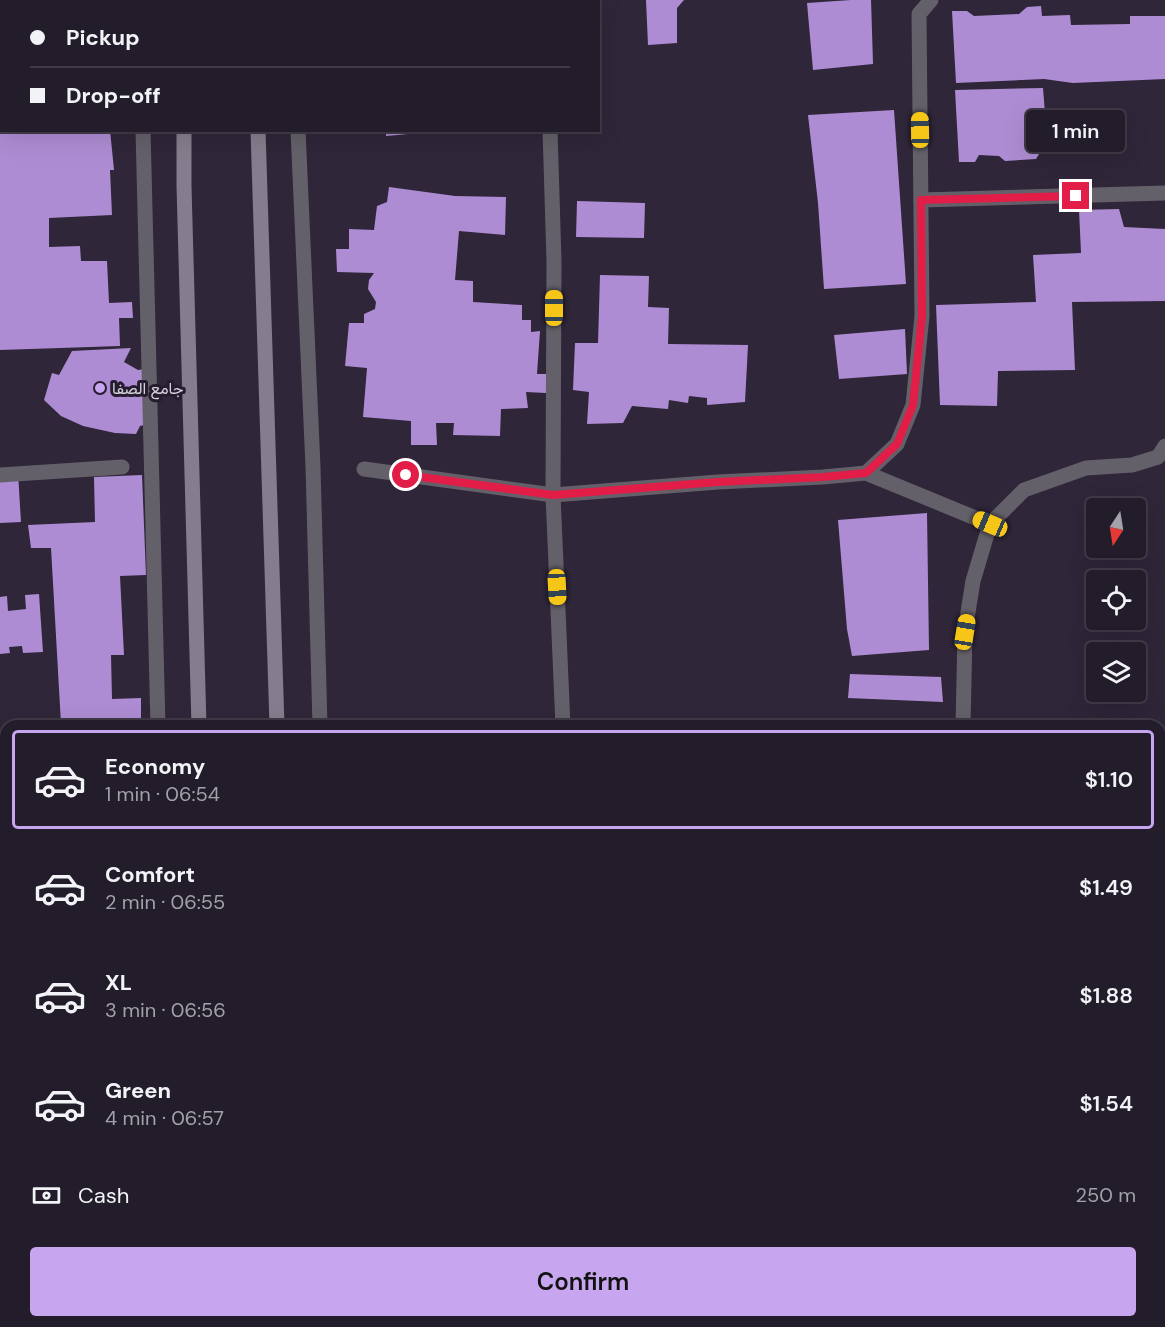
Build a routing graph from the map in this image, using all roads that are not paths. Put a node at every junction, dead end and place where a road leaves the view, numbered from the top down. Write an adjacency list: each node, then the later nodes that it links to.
1 (931, 0): 8 (street)
2 (143, 132): 16 (street)
3 (184, 132): 17 (main road)
4 (258, 132): 18 (main road)
5 (298, 132): 19 (street)
6 (550, 132): 14 (street)
7 (1165, 193): 8 (street)
8 (921, 200): 12 (street)
9 (1165, 446): 15 (street)
10 (122, 467): 13 (street)
11 (364, 469): 14 (street)
12 (866, 473): 14 (street); 15 (street)
13 (0, 475)
14 (553, 495): 20 (street)
15 (990, 524): 21 (street)
16 (158, 720)
17 (199, 720)
18 (277, 720)
19 (320, 720)
20 (563, 720)
21 (963, 720)

